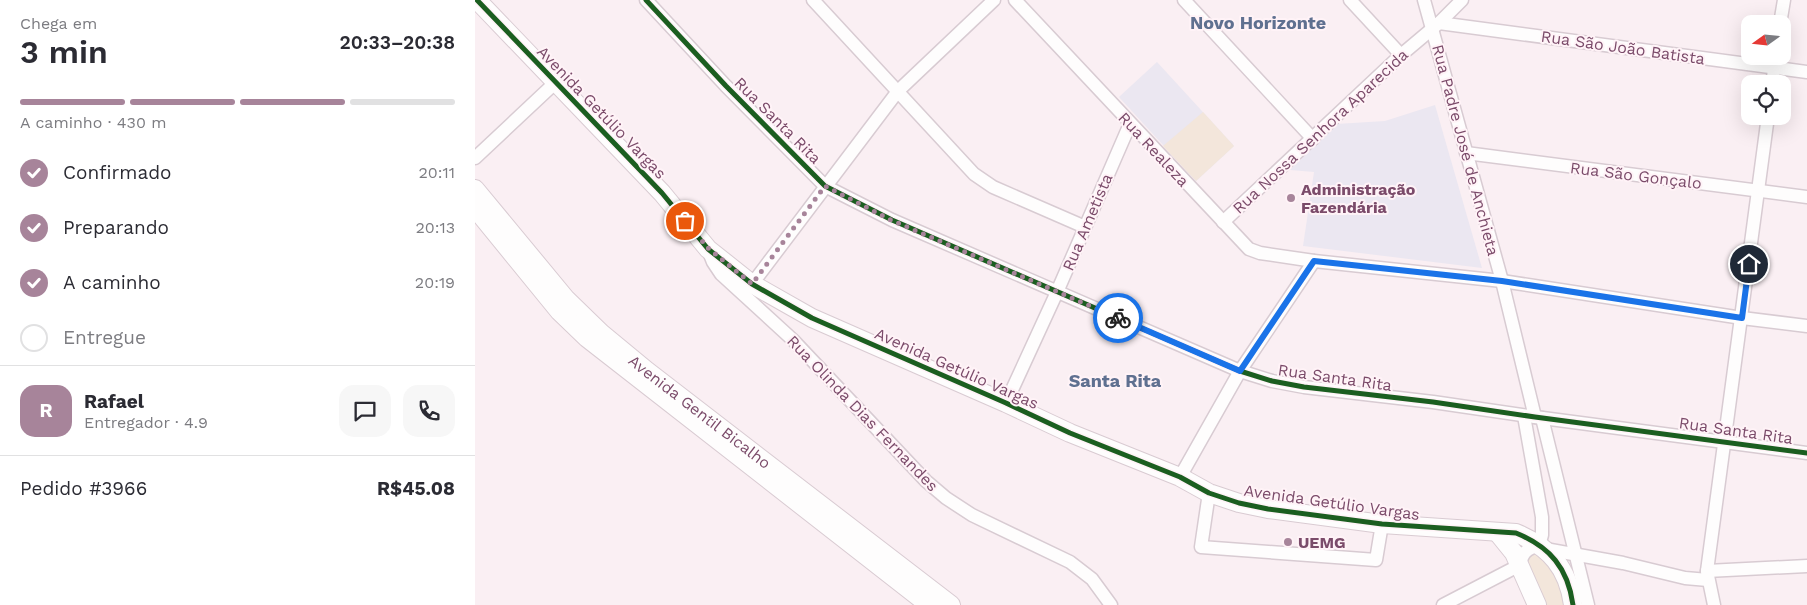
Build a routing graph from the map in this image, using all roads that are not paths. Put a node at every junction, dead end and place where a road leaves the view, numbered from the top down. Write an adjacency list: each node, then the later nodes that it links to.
1 (477, 0): 17 (street, Avenida Getúlio Vargas)
2 (646, 0): 24 (street, Rua Santa Rita)
3 (813, 0): 18 (street)
4 (994, 0): 18 (street)
5 (1015, 0): 19 (street, Rua Realeza)
6 (1183, 0): 21 (street)
7 (1350, 0): 13 (street)
8 (1424, 0): 12 (street, Rua Padre José de Anchieta)
9 (1462, 0): 12 (street, Rua Nossa Senhora Aparecida)
10 (1783, 0): 11 (street)
11 (1781, 15)
12 (1436, 25): 13 (street, Rua Nossa Senhora Aparecida); 14 (street, Rua São João Batista); 22 (street, Rua Padre José de Anchieta)
13 (1401, 54): 21 (street, Rua Nossa Senhora Aparecida)
14 (1741, 58)
15 (1785, 65): 16 (street, Rua São João Batista)
16 (1807, 72)
17 (556, 82): 23 (street); 33 (street, Avenida Getúlio Vargas)
18 (898, 91): 24 (street); 30 (street)
19 (1130, 124): 29 (street, Rua Realeza); 30 (street, Rua Ametista)
20 (1767, 125): 26 (street)
21 (1313, 139): 29 (street, Rua Nossa Senhora Aparecida)
22 (1465, 153): 26 (street, Rua São Gonçalo); 32 (street, Rua Padre José de Anchieta)
23 (475, 158)
24 (825, 186): 33 (street); 34 (street, Rua Santa Rita)
25 (475, 189): 52 (street, Avenida Gentil Bicalho)
26 (1758, 190): 27 (street, Rua São Gonçalo); 35 (street)
27 (1807, 197)
28 (475, 208): 51 (street, Avenida Gentil Bicalho)
29 (1223, 222): 31 (street, Rua Realeza)
30 (1085, 227): 34 (street, Rua Ametista)
31 (1314, 261): 32 (street, Rua Realeza); 37 (street)
32 (1502, 281): 35 (street, Rua Realeza); 39 (street, Rua Padre José de Anchieta)
33 (743, 283): 38 (street, Avenida Getúlio Vargas); 53 (street, Rua Olinda Dias Fernandes)
34 (1057, 292): 37 (street, Rua Santa Rita); 38 (street, Rua Ametista)
35 (1742, 318): 36 (street, Rua Realeza); 40 (street)
36 (1807, 326)
37 (1240, 371): 39 (street, Rua Santa Rita); 42 (street)
38 (1006, 403): 42 (street, Avenida Getúlio Vargas)
39 (1534, 417): 40 (street, Rua Santa Rita); 46 (street, Rua Padre José de Anchieta); 47 (street, Rua Padre José de Anchieta)
40 (1725, 441): 41 (street, Rua Santa Rita); 50 (street)
41 (1807, 453)
42 (1180, 478): 43 (street, Avenida Getúlio Vargas)
43 (1209, 493): 44 (street, Avenida Getúlio Vargas); 44 (street)
44 (1382, 524): 45 (street, Avenida Getúlio Vargas)
45 (1497, 532): 46 (street, Avenida Getúlio Vargas); 48 (street)
46 (1542, 547): 47 (street); 48 (street); 56 (street)
47 (1575, 555): 50 (street); 56 (street, Rua Padre José de Anchieta)
48 (1520, 565): 54 (street); 55 (street)
49 (1807, 566): 50 (street)
50 (1708, 575): 57 (street)
51 (929, 605)
52 (951, 605)
53 (1111, 605)
54 (1443, 605)
55 (1537, 605)
56 (1584, 605)
57 (1714, 605)

